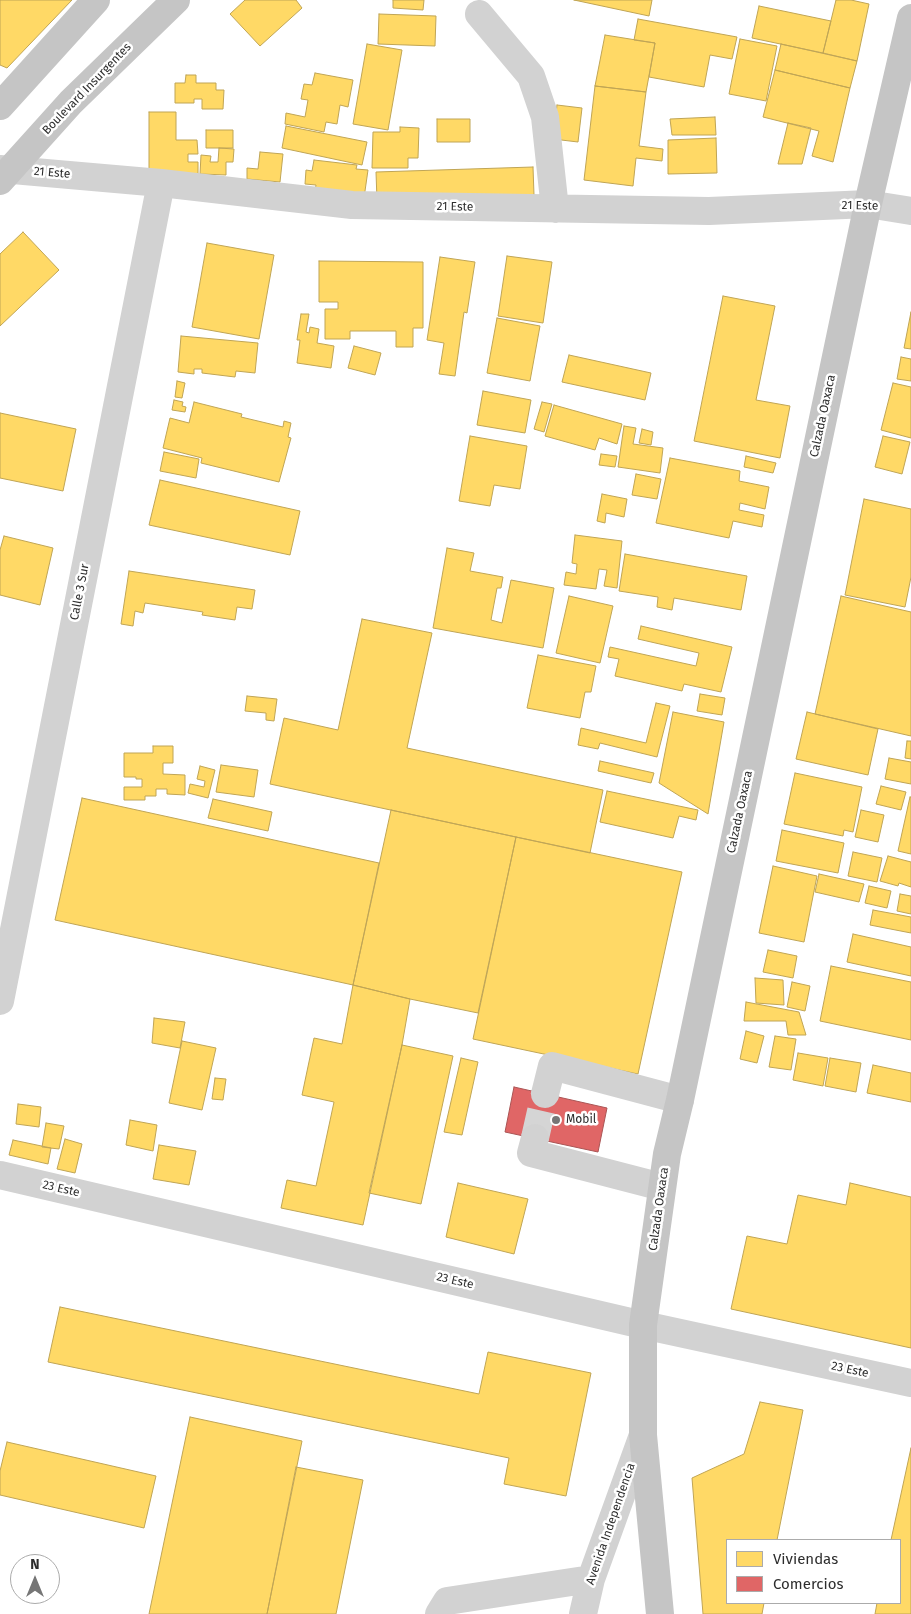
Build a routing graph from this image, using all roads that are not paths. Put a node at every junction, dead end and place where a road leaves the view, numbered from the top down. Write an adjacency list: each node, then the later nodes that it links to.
1 (96, 0): 5 (main road)
2 (176, 0): 6 (main road, Boulevard Insurgentes)
3 (479, 14): 9 (street)
4 (911, 18): 8 (main road, Calzada Oaxaca)
5 (0, 106)
6 (4, 173): 7 (street, 21 Este)
7 (161, 183): 9 (street, 21 Este); 11 (street, Calle 3 Sur)
8 (868, 204): 9 (street, 21 Este); 10 (street, 21 Este); 13 (main road, Calzada Oaxaca)
9 (555, 209)
10 (911, 211)
11 (0, 1001)
12 (545, 1094): 13 (street)
13 (680, 1100): 16 (main road, Calzada Oaxaca)
14 (535, 1138): 16 (street)
15 (0, 1175): 17 (street, 23 Este)
16 (662, 1187): 17 (main road, Calzada Oaxaca)
17 (643, 1324): 18 (street, 23 Este); 19 (main road, Calzada Oaxaca)
18 (911, 1383)
19 (643, 1435): 20 (street, Avenida Independencia); 23 (main road, Calzada Oaxaca)
20 (591, 1579): 21 (street); 22 (street, Avenida Independencia)
21 (439, 1614)
22 (583, 1614)
23 (660, 1614)

